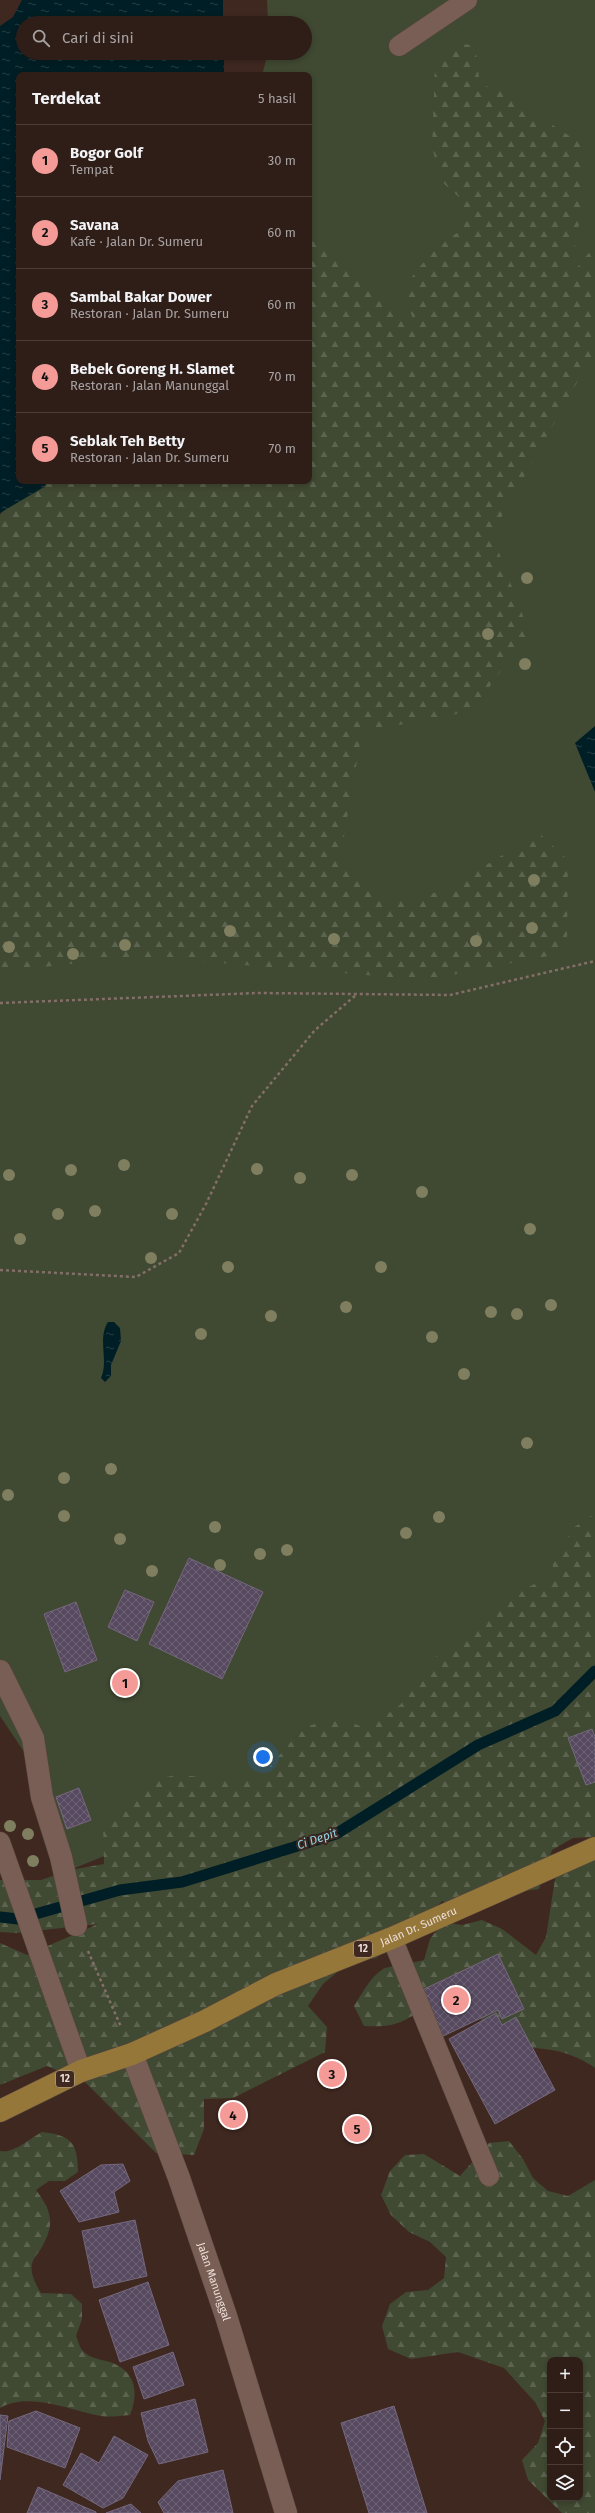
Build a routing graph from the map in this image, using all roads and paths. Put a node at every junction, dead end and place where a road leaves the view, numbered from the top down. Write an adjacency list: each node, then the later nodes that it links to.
1 (466, 0): 2 (lane)
2 (399, 46)
3 (595, 962): 4 (path)
4 (356, 994): 5 (path); 6 (path)
5 (0, 1003)
6 (0, 1270)
7 (0, 1671): 10 (street)
8 (2, 1847): 13 (lane)
9 (595, 1848): 11 (main road, Jalan Dr. Sumeru / 12)
10 (76, 1925): 12 (path)
11 (392, 1938): 12 (main road, Jalan Dr. Sumeru / 12); 15 (lane)
12 (132, 2054): 13 (main road, 12); 16 (street, Jalan Manunggal)
13 (81, 2071): 14 (main road, 12)
14 (0, 2111)
15 (489, 2176)
16 (286, 2513)

